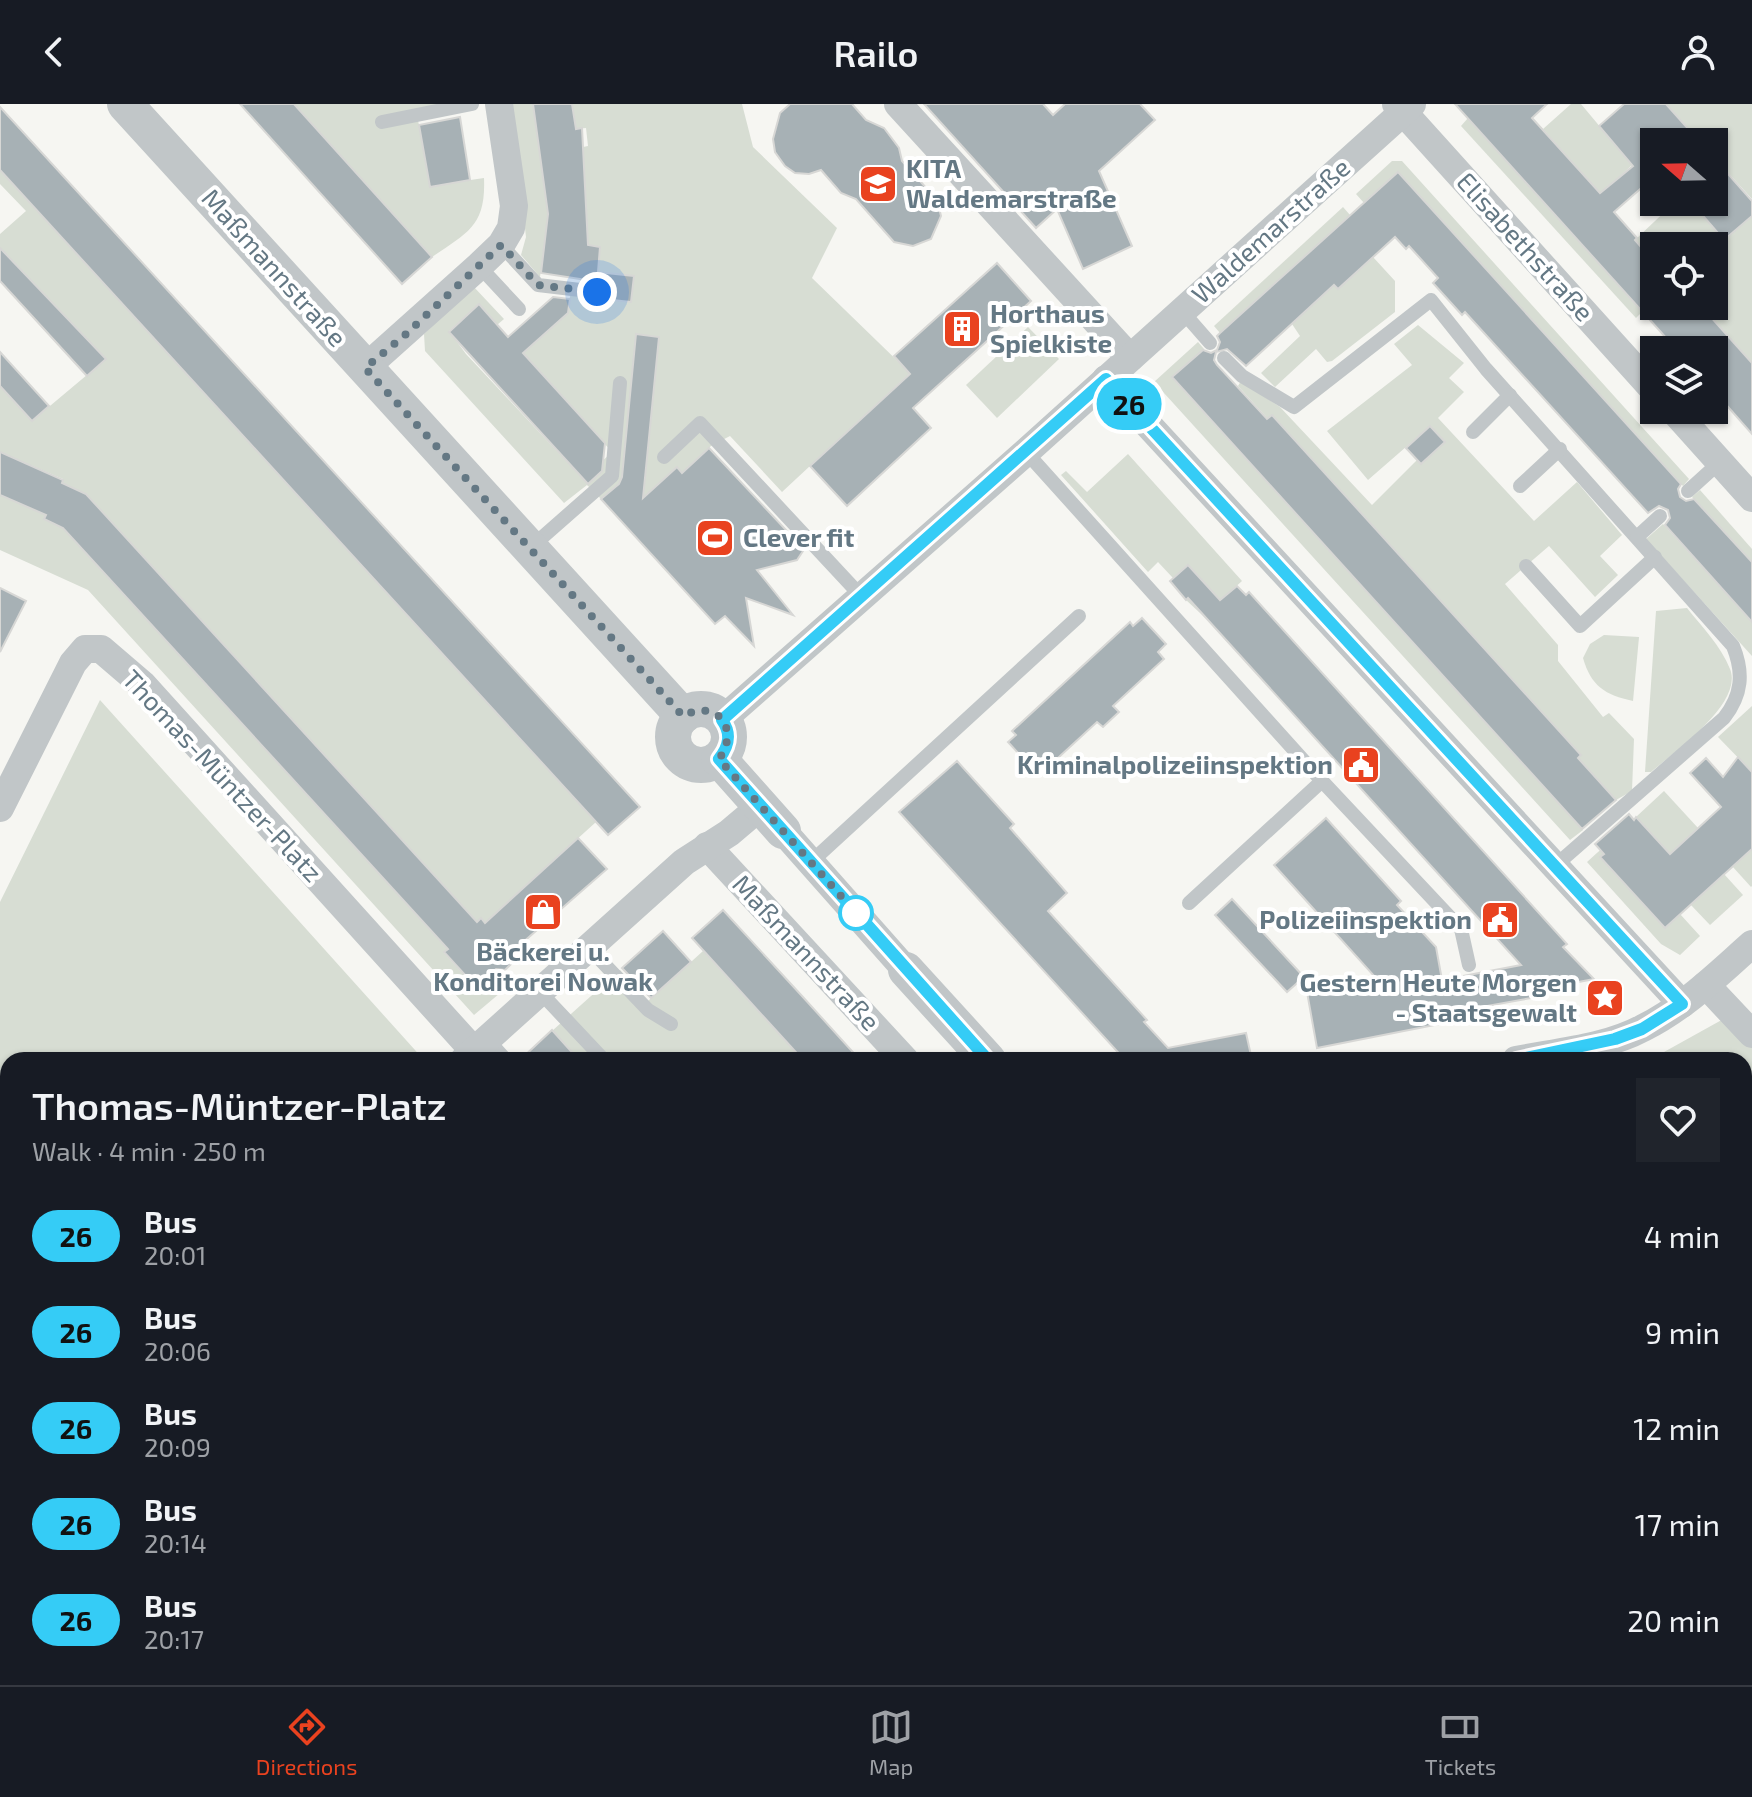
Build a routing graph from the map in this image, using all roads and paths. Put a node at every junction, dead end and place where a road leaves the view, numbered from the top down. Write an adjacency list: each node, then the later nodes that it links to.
1 (125, 104): 15 (street, Maßmannstraße)
2 (472, 104): 6 (lane)
3 (499, 104): 7 (street)
4 (898, 104): 13 (street)
5 (1404, 107): 11 (street, Waldemarstraße); 16 (street, Elisabethstraße)
6 (382, 122)
7 (501, 245): 8 (street); 9 (lane)
8 (479, 266): 10 (lane); 15 (street)
9 (597, 292)
10 (519, 309)
11 (1182, 311): 12 (lane); 13 (street, Waldemarstraße)
12 (1206, 337)
13 (1130, 358): 17 (street, Waldemarstraße)
14 (1224, 358): 19 (lane)
15 (365, 368): 31 (street, Maßmannstraße)
16 (1640, 374)
17 (1106, 379): 23 (street, Waldemarstraße); 44 (street)
18 (620, 383): 31 (lane)
19 (1510, 395): 21 (lane); 22 (lane)
20 (1686, 424): 25 (street)
21 (1473, 432)
22 (1560, 449): 26 (lane); 30 (lane)
23 (1026, 452): 34 (street, Waldemarstraße); 39 (lane)
24 (664, 457): 34 (lane)
25 (1720, 462): 27 (lane); 28 (street)
26 (1520, 486)
27 (1688, 491)
28 (1752, 498)
29 (1660, 516): 30 (lane)
30 (1637, 537): 32 (lane)
31 (528, 549): 36 (street, Maßmannstraße)
32 (1655, 557): 33 (lane); 44 (lane)
33 (1526, 566)
34 (862, 597): 37 (street, Waldemarstraße)
35 (1079, 616): 43 (lane)
36 (683, 716): 37 (street); 38 (street)
37 (722, 720): 38 (street)
38 (719, 759): 41 (street)
39 (1322, 781): 45 (lane); 48 (lane)
40 (0, 808): 55 (street, Thomas-Müntzer-Platz)
41 (772, 818): 42 (street, Thomas-Müntzer-Platz); 43 (street)
42 (707, 846): 47 (street, Thomas-Müntzer-Platz); 58 (street, Maßmannstraße)
43 (811, 862): 49 (street)
44 (1556, 865): 52 (street)
45 (1189, 903)
46 (1752, 944): 50 (street)
47 (589, 948): 51 (street, Thomas-Müntzer-Platz); 53 (lane)
48 (1469, 965)
49 (906, 970): 59 (street)
50 (1706, 985): 52 (street); 54 (street)
51 (540, 992): 56 (street, Thomas-Müntzer-Platz); 57 (lane)
52 (1682, 1004): 60 (street)
53 (671, 1024)
54 (1752, 1034)
55 (482, 1052)
56 (484, 1052)
57 (596, 1052)
58 (898, 1052)
59 (981, 1052)
60 (1554, 1052)

